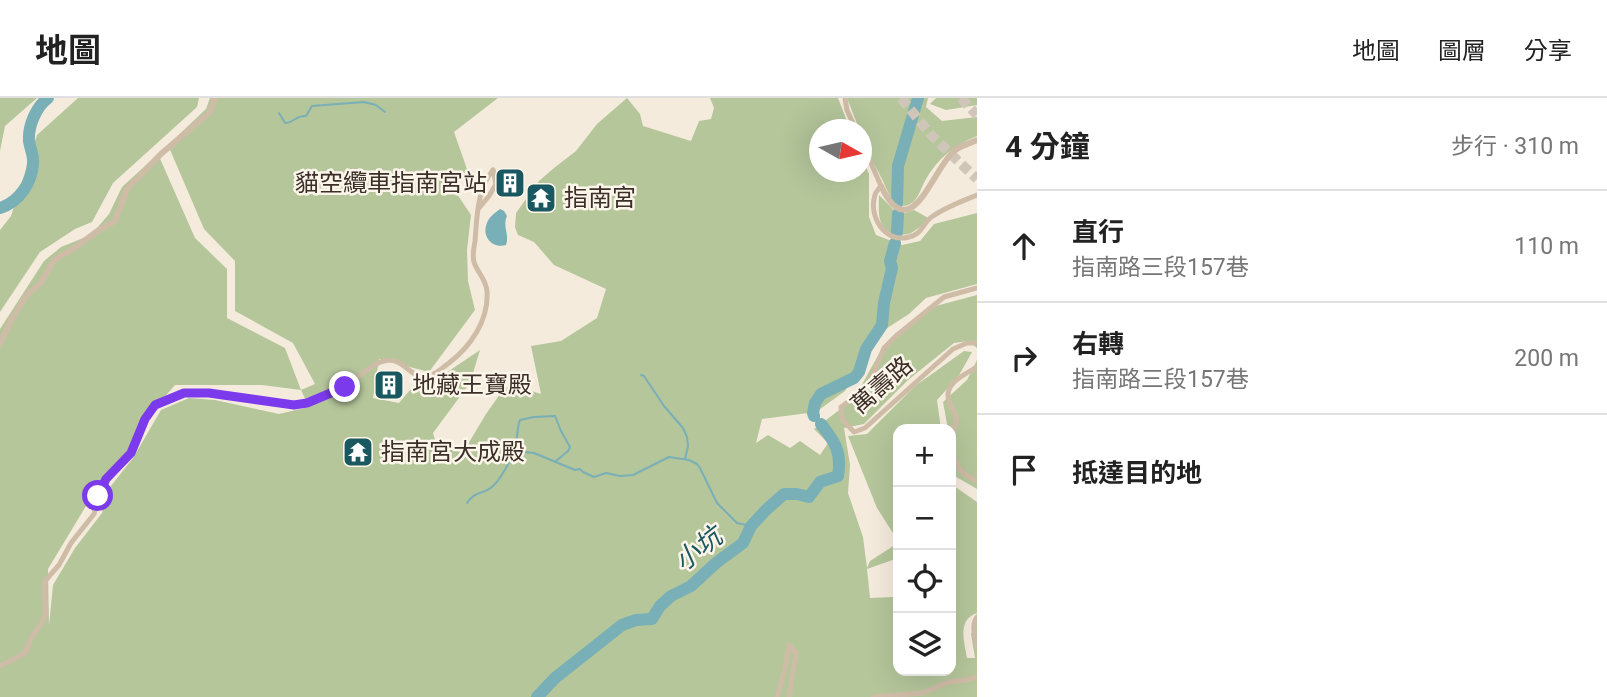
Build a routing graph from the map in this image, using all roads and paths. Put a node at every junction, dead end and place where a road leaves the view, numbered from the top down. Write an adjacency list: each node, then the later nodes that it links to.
1 (215, 98): 11 (street)
2 (845, 98): 3 (street)
3 (852, 119)
4 (977, 140): 7 (street)
5 (872, 165): 7 (street)
6 (493, 170): 18 (street)
7 (881, 186): 8 (street)
8 (977, 195)
9 (977, 288): 10 (street, 萬壽路)
10 (977, 343)
11 (0, 344)
12 (977, 367): 13 (street, 萬壽路)
13 (955, 424)
14 (956, 463): 15 (street)
15 (977, 481)
16 (977, 617): 17 (street)
17 (977, 646)
18 (0, 666)
19 (977, 677): 22 (street)
20 (777, 697): 21 (street)
21 (789, 697)
22 (873, 697)

